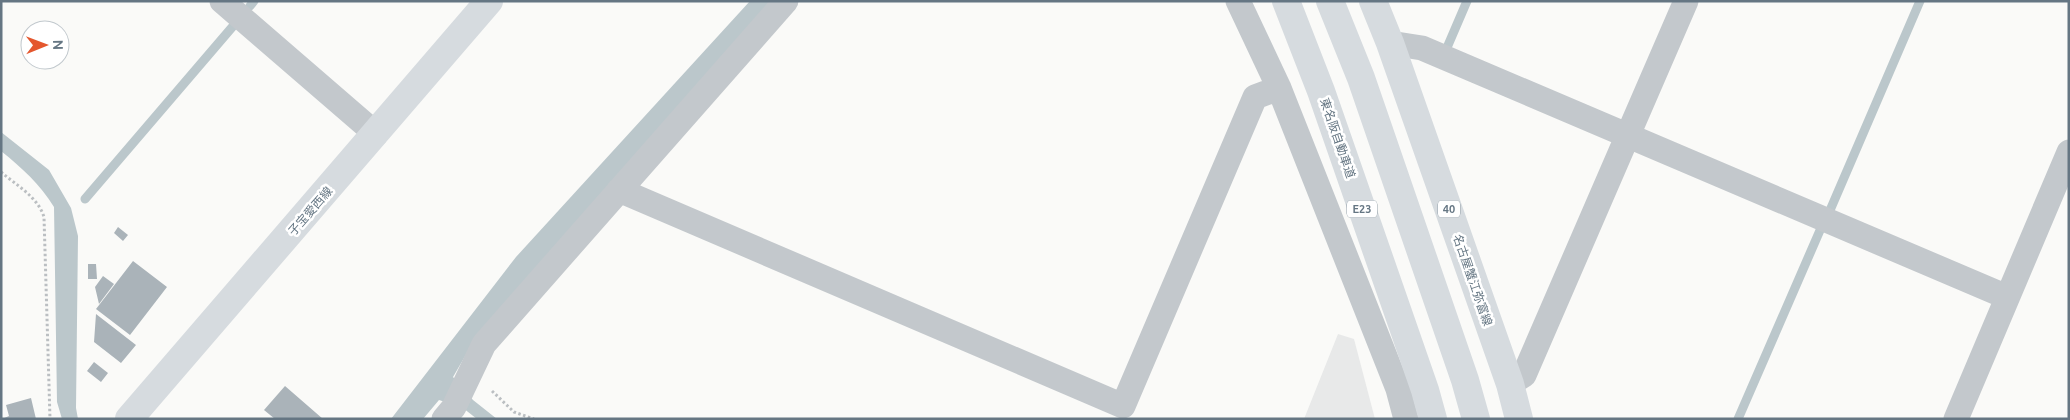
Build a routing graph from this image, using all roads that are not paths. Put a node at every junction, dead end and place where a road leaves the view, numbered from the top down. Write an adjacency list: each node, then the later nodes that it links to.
1 (222, 1): 11 (street)
2 (489, 1): 11 (main road, 子宝愛西線)
3 (786, 1): 14 (street)
4 (1238, 1): 10 (street)
5 (1286, 1): 21 (main road, 東名阪自動車道 / E23)
6 (1330, 1): 22 (main road)
7 (1373, 1): 9 (main road, 名古屋蟹江弥富線 / 40)
8 (1686, 1): 12 (street)
9 (1390, 43): 12 (street); 16 (main road, 名古屋蟹江弥富線 / 40)
10 (1279, 88): 14 (street); 20 (street)
11 (376, 134): 19 (main road, 子宝愛西線)
12 (1628, 136): 15 (street); 16 (street)
13 (2069, 152): 15 (street)
14 (619, 190): 17 (street)
15 (2007, 297): 18 (street)
16 (1510, 384): 23 (main road, 名古屋蟹江弥富線 / 40)
17 (449, 413)
18 (1957, 418)
19 (129, 419)
20 (1406, 419)
21 (1434, 419)
22 (1476, 419)
23 (1519, 419)

